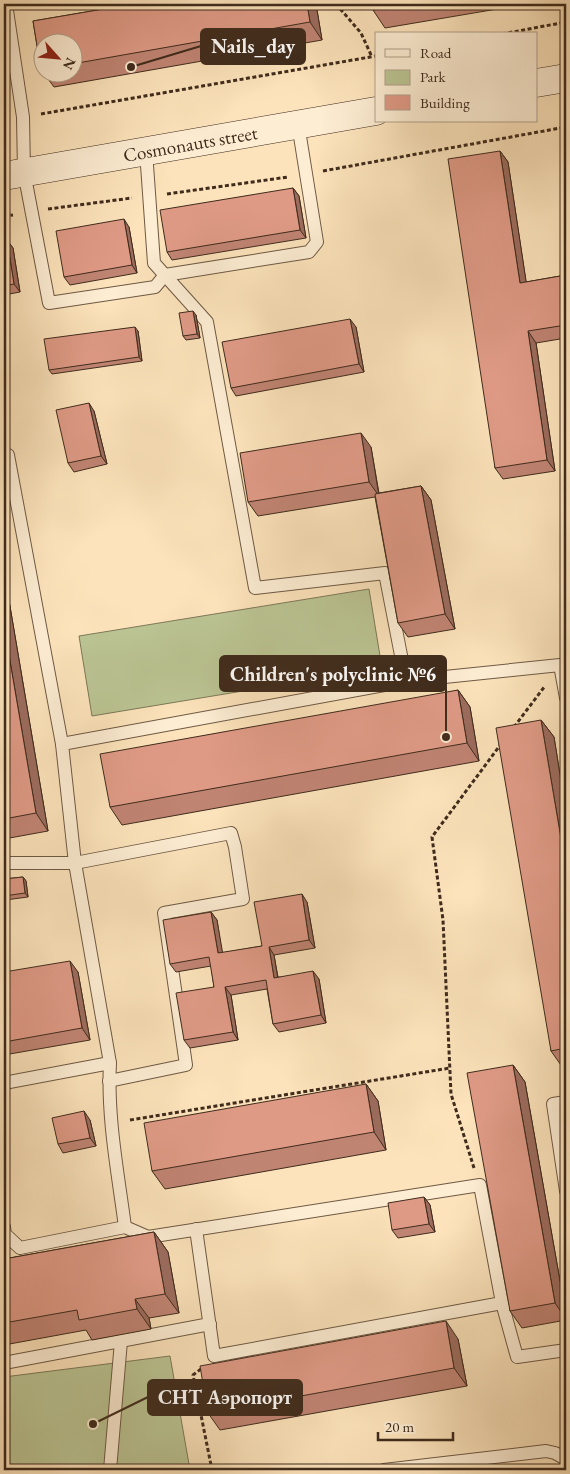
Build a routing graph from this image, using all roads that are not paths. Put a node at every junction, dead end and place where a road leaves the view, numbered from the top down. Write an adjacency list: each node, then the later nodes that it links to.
1 (8, 5): 7 (lane)
2 (566, 78): 3 (street)
3 (538, 83)
4 (375, 111): 5 (street, Cosmonauts street)
5 (298, 124): 6 (street, Cosmonauts street); 8 (lane)
6 (146, 151): 7 (street, Cosmonauts street); 8 (lane)
7 (14, 174): 8 (lane)
8 (165, 274): 10 (lane)
9 (4, 456): 12 (lane)
10 (406, 681): 11 (lane); 12 (lane)
11 (566, 698)
12 (62, 744): 14 (lane)
13 (4, 863): 14 (lane)
14 (75, 863): 15 (lane); 16 (lane)
15 (110, 1063): 16 (lane); 17 (lane)
16 (109, 1081): 21 (lane)
17 (4, 1082)
18 (566, 1102): 19 (lane)
19 (566, 1191)
20 (4, 1227): 21 (lane)
21 (125, 1227): 22 (lane)
22 (196, 1229): 23 (lane); 24 (lane)
23 (502, 1303): 24 (lane); 26 (lane)
24 (210, 1324): 25 (lane)
25 (121, 1341): 27 (lane); 29 (lane)
26 (566, 1350)
27 (4, 1363)
28 (566, 1459): 30 (lane)
29 (110, 1470)
30 (384, 1470)

